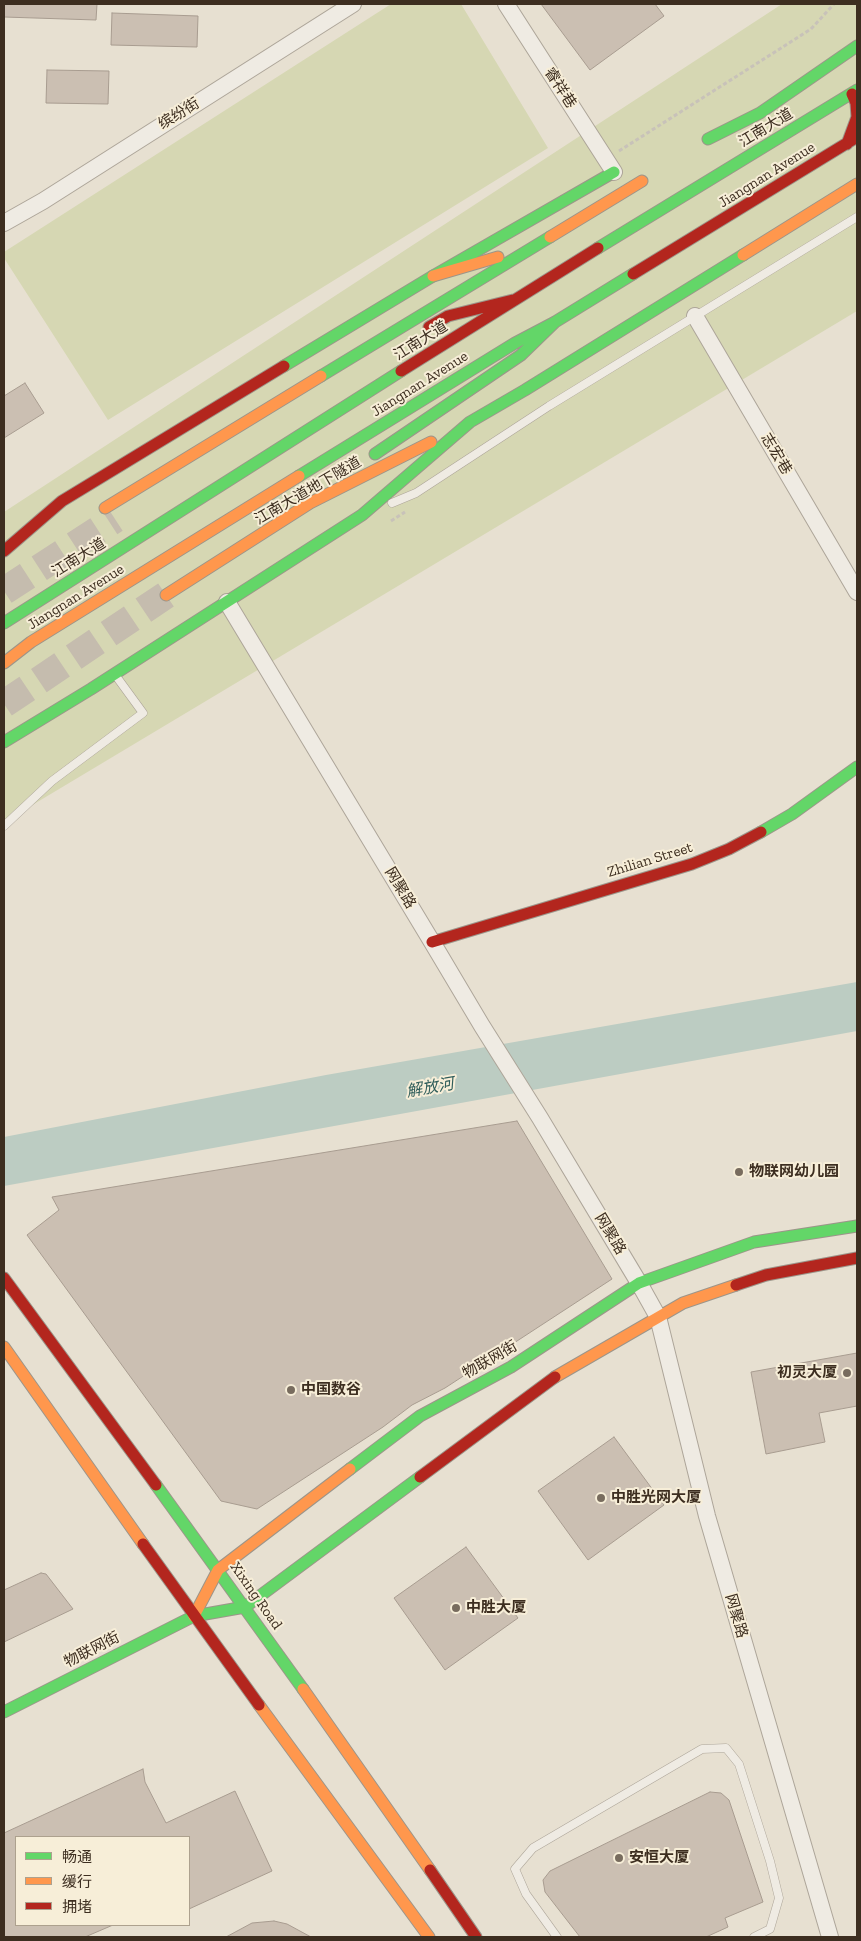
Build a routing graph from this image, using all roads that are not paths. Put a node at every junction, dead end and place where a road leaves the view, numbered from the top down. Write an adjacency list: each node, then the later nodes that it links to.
1 (353, 4): 12 (street, 缤纷街)
2 (506, 4): 8 (street, 睿祥巷)
3 (857, 46): 6 (main road)
4 (855, 92): 7 (main road); 15 (main road, 江南大道)
5 (857, 137): 7 (main road, Jiangnan Avenue)
6 (708, 139)
7 (847, 144): 17 (main road, Jiangnan Avenue)
8 (614, 172): 14 (main road)
9 (642, 181): 13 (main road)
10 (857, 184): 19 (main road)
11 (857, 217): 16 (lane)
12 (4, 222)
13 (531, 248): 14 (main road); 23 (main road)
14 (433, 276): 25 (main road)
15 (513, 300): 18 (main road); 29 (main road, 江南大道)
16 (695, 316): 24 (lane); 26 (street, 志宏巷)
17 (556, 322): 20 (main road); 30 (main road, Jiangnan Avenue)
18 (422, 331)
19 (470, 422): 22 (main road, 江南大道地下隧道); 24 (main road)
20 (366, 460)
21 (350, 470): 22 (main road)
22 (310, 503): 27 (main road, 江南大道地下隧道)
23 (105, 508)
24 (362, 515): 28 (main road)
25 (4, 551)
26 (857, 592)
27 (166, 595)
28 (227, 602): 31 (main road); 35 (street, 网聚路)
29 (4, 623)
30 (4, 663)
31 (114, 674): 32 (main road); 34 (lane)
32 (4, 742)
33 (857, 767): 35 (main road, Zhilian Street)
34 (4, 826)
35 (432, 942): 39 (street, 网聚路)
36 (857, 1226): 39 (main road, 物联网街)
37 (857, 1258): 40 (main road, 物联网街)
38 (4, 1278): 42 (main road, Xixing Road)
39 (639, 1283): 40 (street, 网聚路); 42 (main road, 物联网街)
40 (658, 1317): 43 (main road, 物联网街); 50 (street, 网聚路)
41 (4, 1347): 44 (main road)
42 (218, 1570): 43 (main road, Xixing Road); 44 (main road, 物联网街)
43 (245, 1607): 44 (main road, 物联网街); 47 (main road, Xixing Road)
44 (194, 1616): 45 (main road, 物联网街); 46 (main road)
45 (4, 1712)
46 (428, 1937)
47 (476, 1937)
48 (557, 1937): 49 (lane)
49 (754, 1937)
50 (830, 1937)

